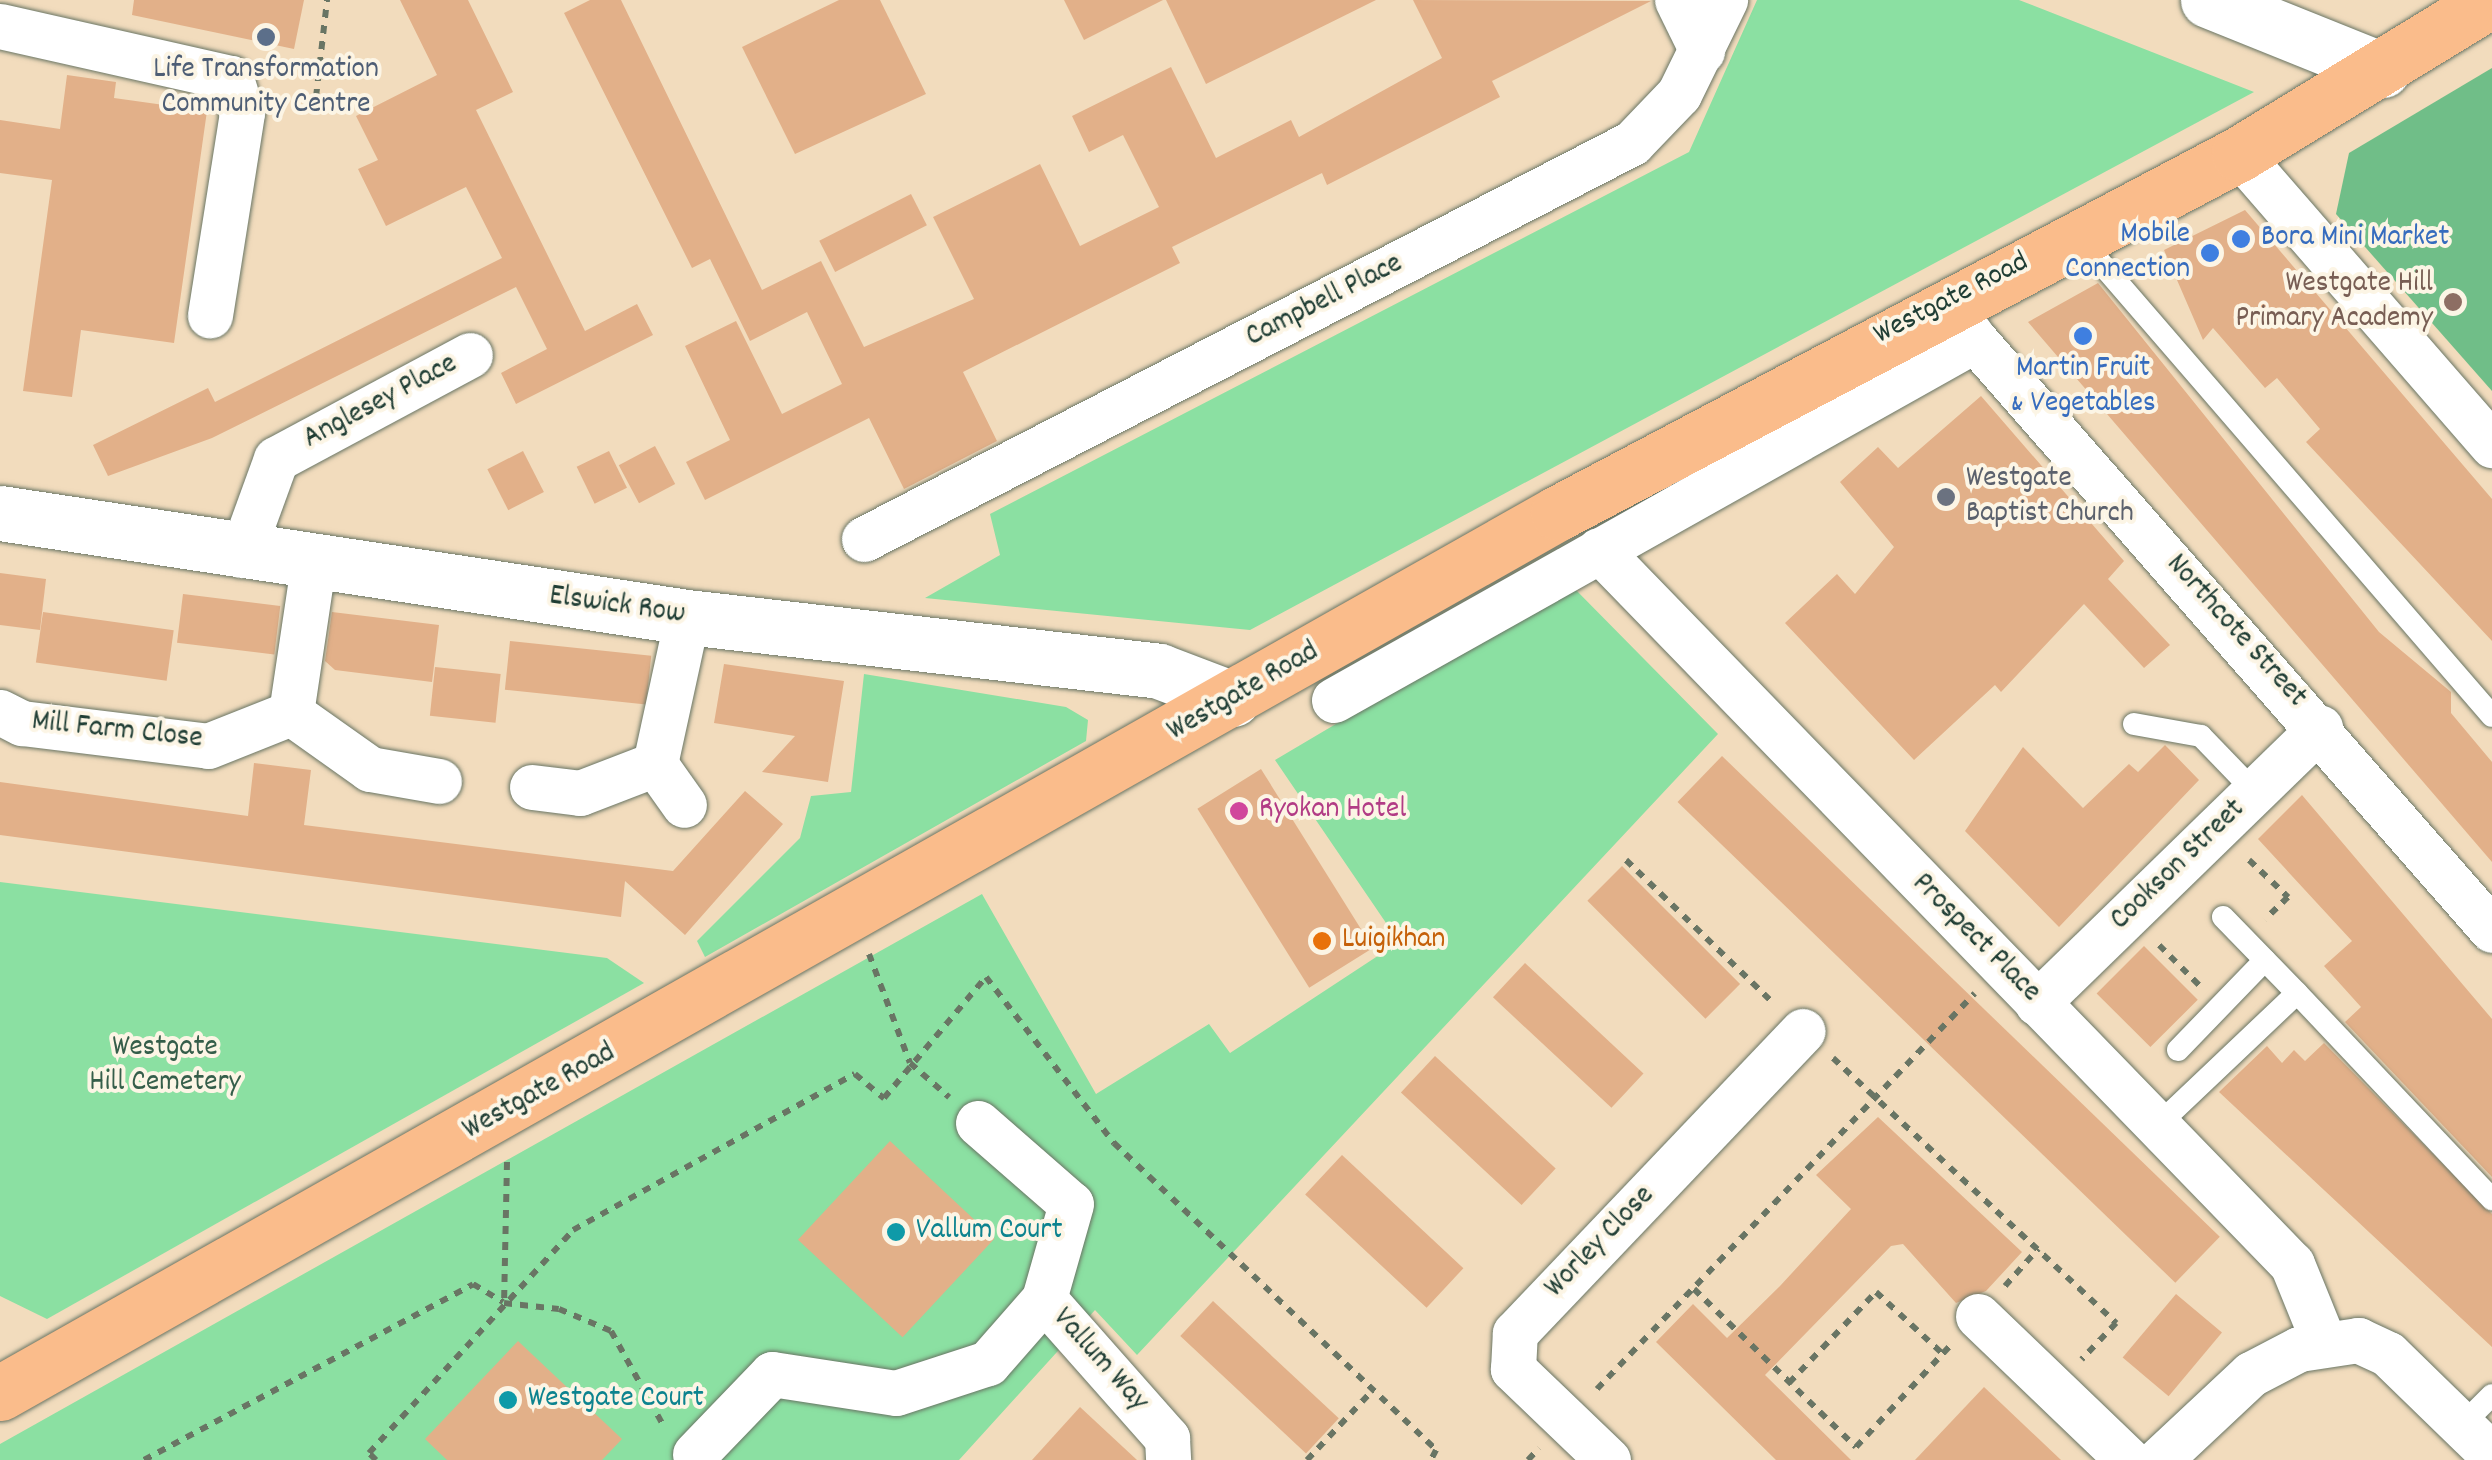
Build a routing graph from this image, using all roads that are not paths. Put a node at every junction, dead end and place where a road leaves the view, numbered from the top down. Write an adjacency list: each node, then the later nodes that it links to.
1 (1676, 0): 6 (street)
2 (1724, 0): 6 (street, Campbell Place)
3 (2208, 0): 7 (street)
4 (2491, 0): 7 (main road, Westgate Road)
5 (11, 18): 10 (street)
6 (1702, 51): 15 (street, Campbell Place)
7 (2382, 70): 8 (main road, Westgate Road)
8 (2239, 154): 9 (main road, Westgate Road); 13 (street)
9 (2078, 236): 11 (main road, Westgate Road); 24 (lane)
10 (210, 315)
11 (1960, 319): 16 (street); 20 (main road, Westgate Road); 26 (street, Northcote Street)
12 (470, 355): 17 (street, Anglesey Place)
13 (2492, 444)
14 (0, 513): 17 (street, Elswick Row)
15 (864, 539)
16 (1600, 550): 21 (street); 36 (street, Prospect Place)
17 (241, 556): 18 (street, Elswick Row)
18 (313, 565): 19 (street, Elswick Row); 23 (street)
19 (687, 617): 20 (street, Elswick Row); 27 (street)
20 (1233, 699): 45 (main road, Westgate Road)
21 (1334, 700)
22 (0, 712): 23 (street, Mill Farm Close)
23 (291, 713): 28 (street)
24 (2492, 716)
25 (2134, 724): 30 (lane)
26 (2320, 728): 30 (street, Cookson Street); 33 (street, Northcote Street)
27 (655, 764): 29 (street); 31 (street)
28 (439, 781)
29 (532, 787)
30 (2255, 792): 36 (street, Cookson Street)
31 (684, 806)
32 (2222, 918): 34 (lane)
33 (2492, 930)
34 (2254, 949): 35 (lane); 38 (lane)
35 (2296, 993): 40 (lane); 41 (lane)
36 (2037, 1002): 40 (street, Prospect Place)
37 (1803, 1032): 50 (street, Worley Close)
38 (2178, 1050)
39 (978, 1122): 42 (street, Vallum Way)
40 (2160, 1124): 44 (street, Prospect Place)
41 (2492, 1198)
42 (1044, 1299): 47 (street); 49 (street, Vallum Way)
43 (1978, 1316): 51 (street)
44 (2324, 1344): 46 (street); 48 (street)
45 (0, 1393)
46 (2482, 1425)
47 (695, 1454)
48 (2173, 1455)
49 (1168, 1460)
50 (1608, 1460)
51 (2128, 1460)

